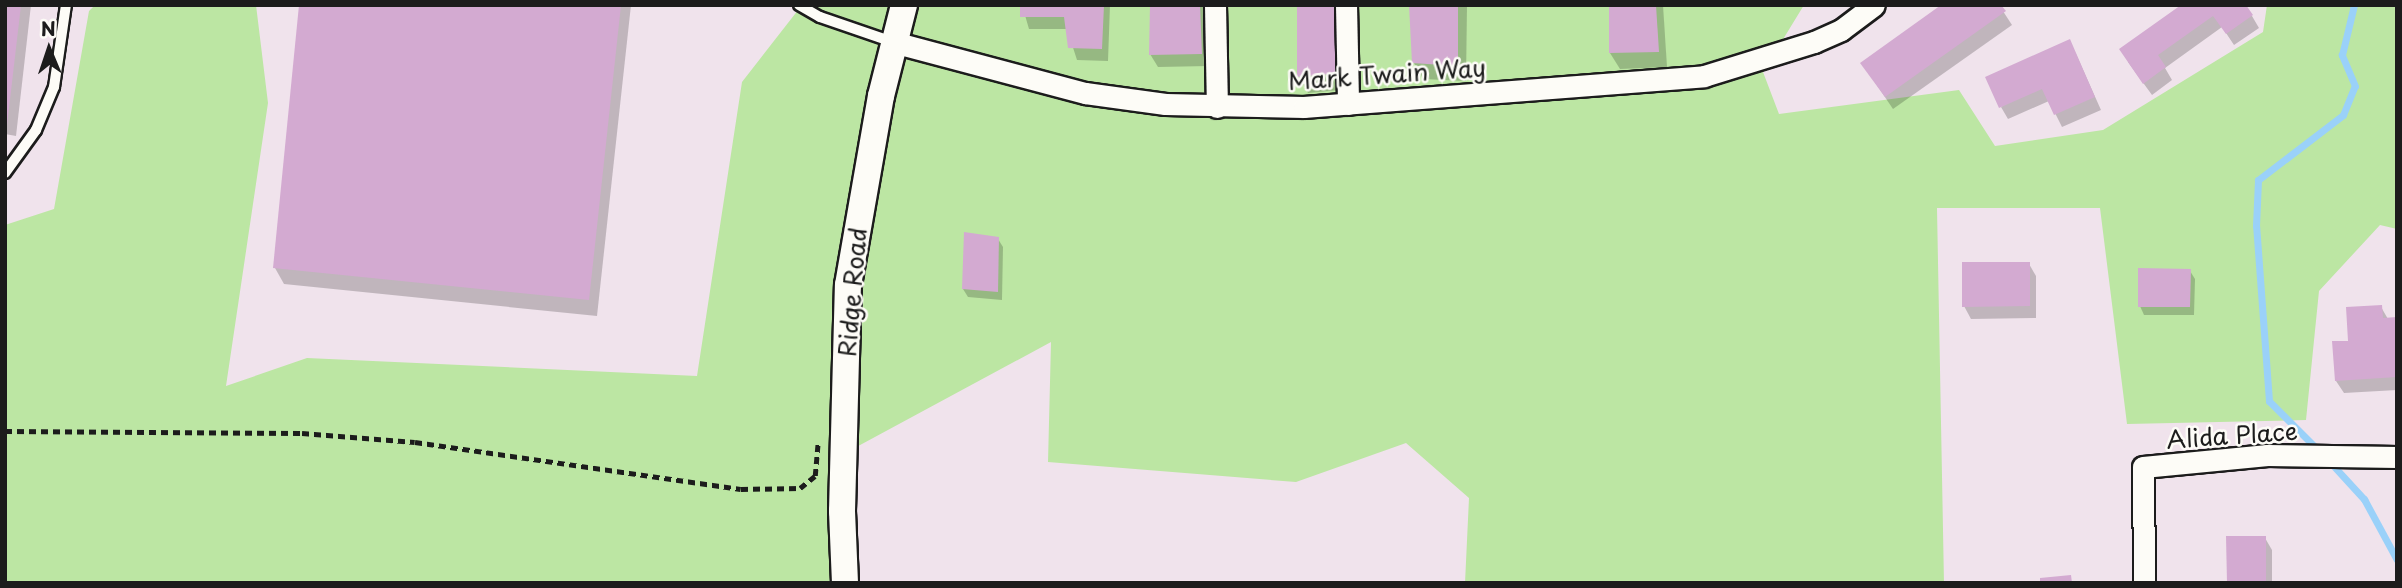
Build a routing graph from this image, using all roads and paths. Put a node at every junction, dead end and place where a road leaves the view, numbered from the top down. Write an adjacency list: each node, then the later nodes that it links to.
1 (66, 5): 10 (lane)
2 (799, 5): 7 (lane)
3 (904, 5): 7 (street, Ridge Road)
4 (1215, 5): 9 (street)
5 (1346, 5): 8 (street)
6 (1874, 5): 8 (street, Mark Twain Way)
7 (894, 42): 9 (street, Mark Twain Way); 14 (street, Ridge Road)
8 (1348, 104): 9 (street, Mark Twain Way)
9 (1217, 107)
10 (5, 173)
11 (5, 431): 12 (path)
12 (818, 435)
13 (2397, 457): 15 (street, Alida Place)
14 (845, 583)
15 (2144, 583)

